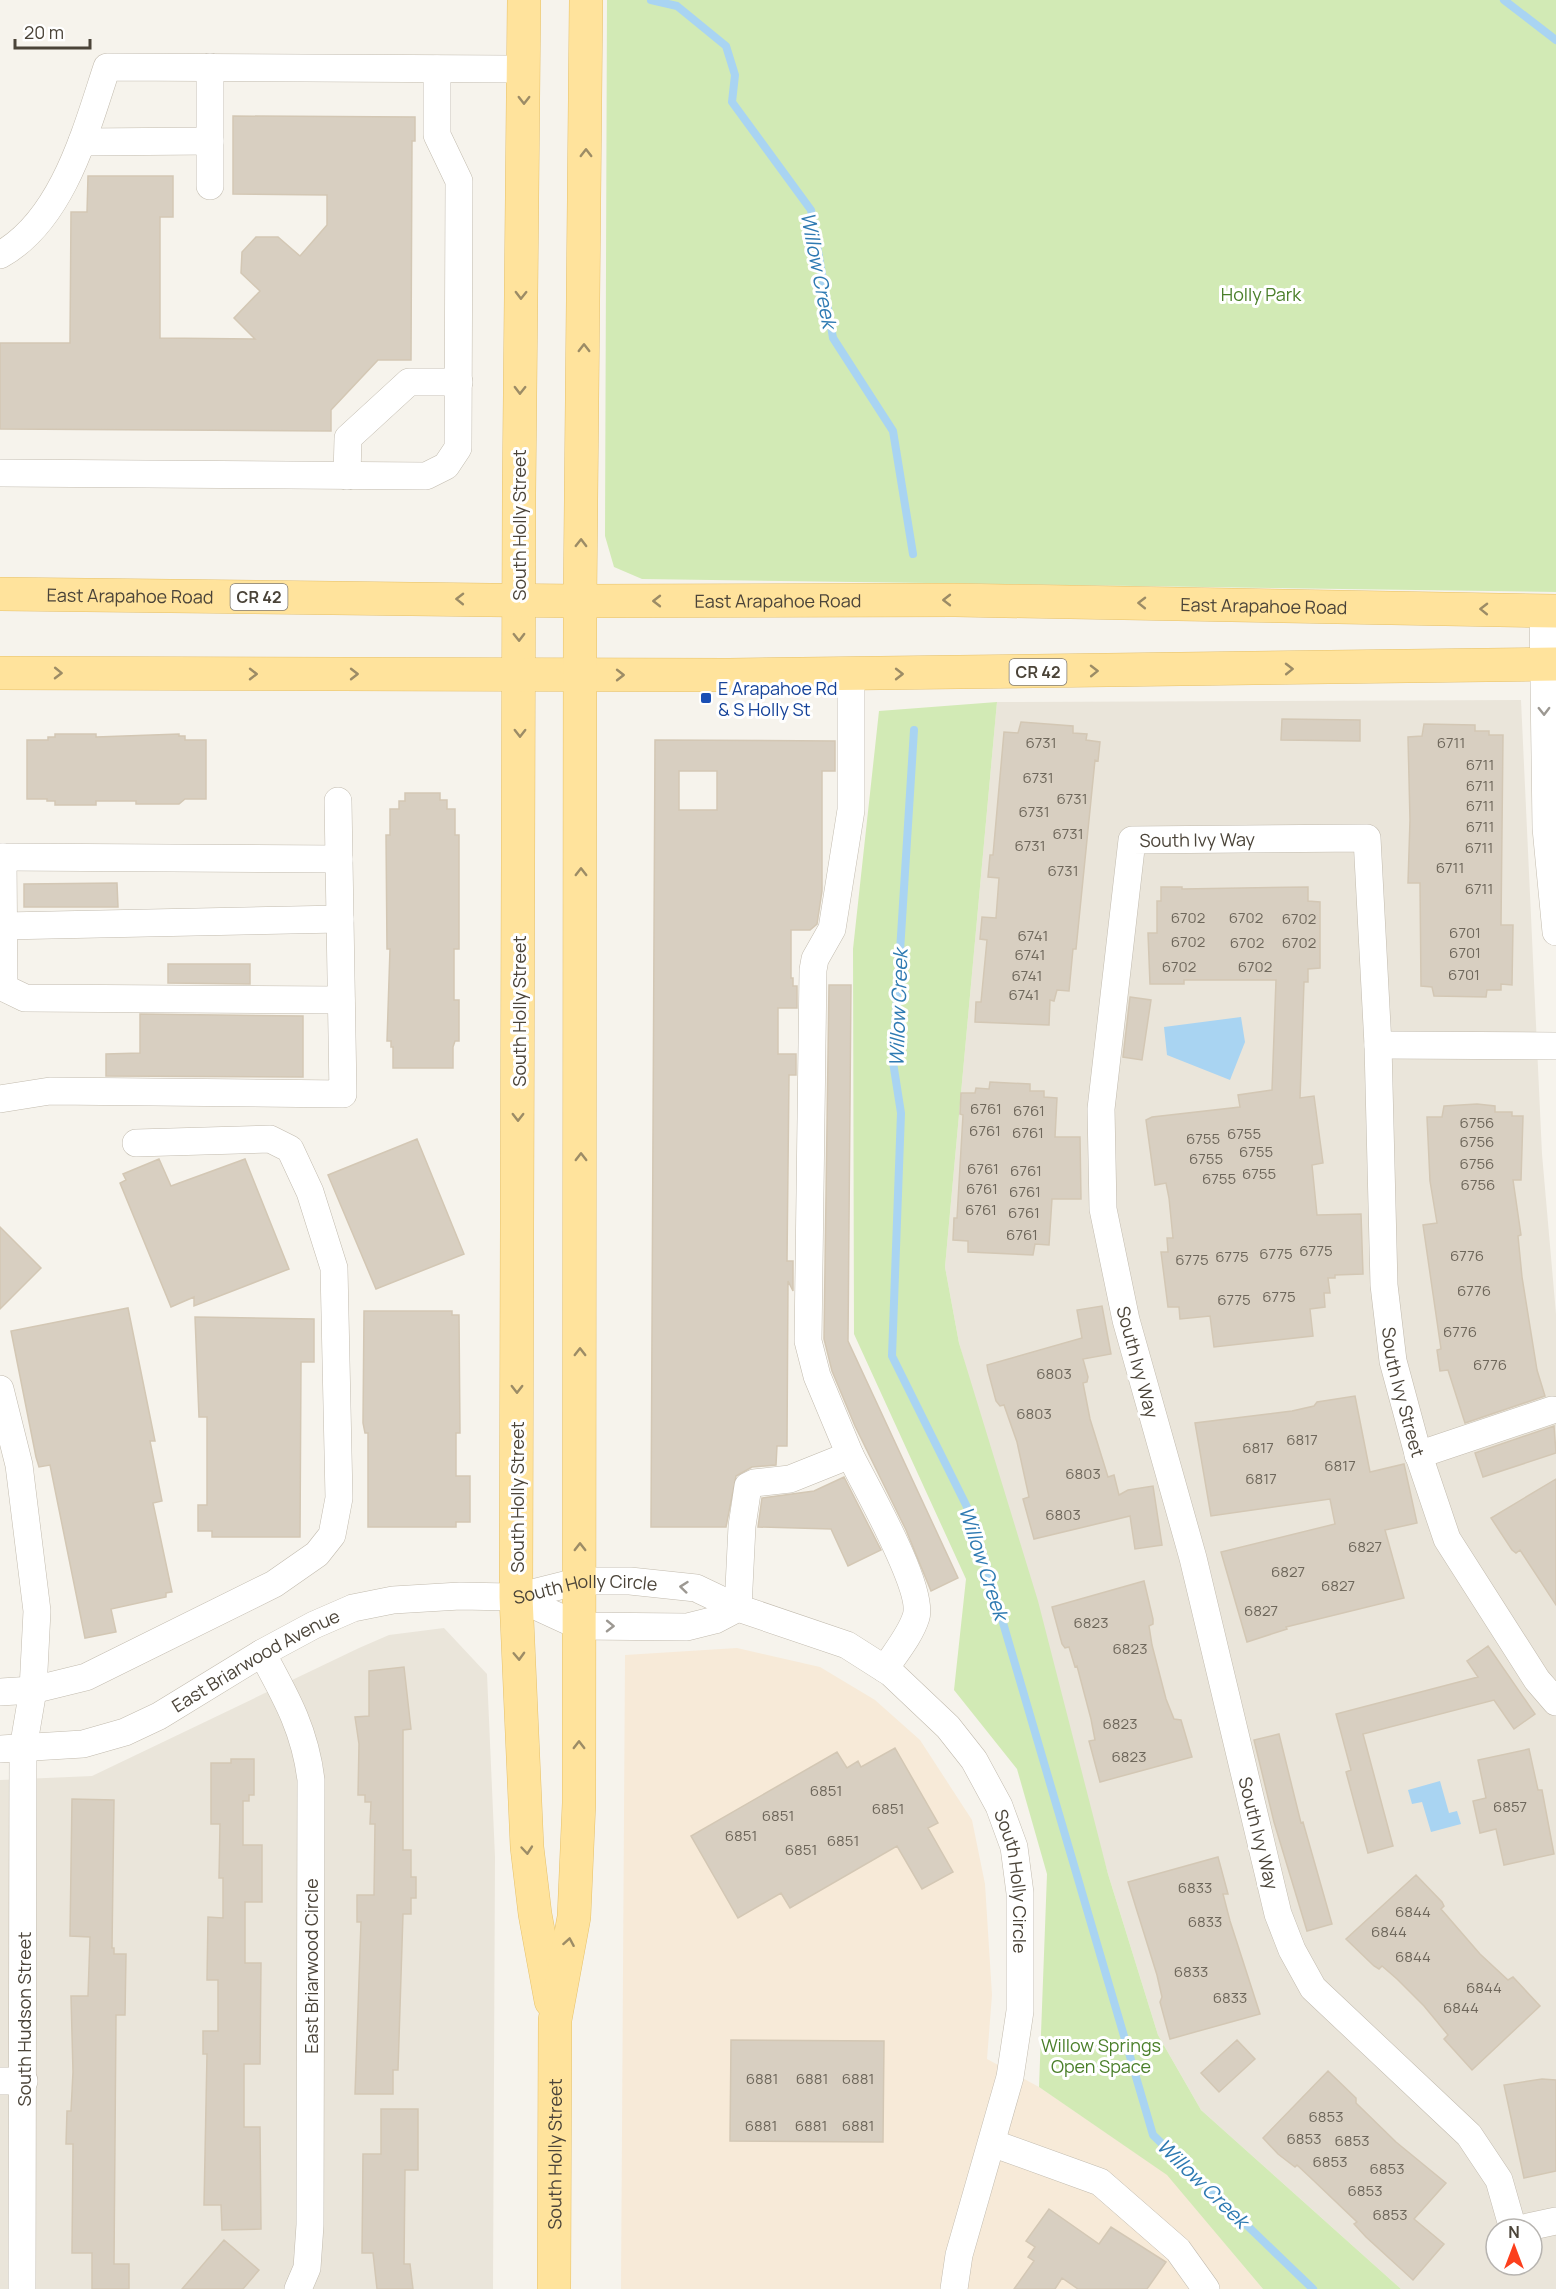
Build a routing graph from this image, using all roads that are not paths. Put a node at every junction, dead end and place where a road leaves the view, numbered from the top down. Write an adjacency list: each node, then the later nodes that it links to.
1 (524, 0): 5 (main road, South Holly Street)
2 (586, 0): 15 (main road, South Holly Street, one-way to 2)
3 (210, 67): 4 (street); 6 (street); 7 (street)
4 (437, 69): 5 (street); 10 (street)
5 (524, 69): 14 (main road, South Holly Street, one-way to 14)
6 (210, 141): 7 (street); 8 (street)
7 (82, 142): 9 (street)
8 (210, 186)
9 (0, 255)
10 (459, 382): 12 (street); 12 (street)
11 (0, 473): 12 (street)
12 (347, 476)
13 (0, 594): 14 (main road, East Arapahoe Road / CR 42, one-way to 13)
14 (518, 600): 15 (main road, East Arapahoe Road / CR 42); 19 (main road, South Holly Street, one-way to 19)
15 (580, 601): 16 (main road, East Arapahoe Road / CR 42, one-way to 15); 21 (main road, South Holly Street)
16 (1549, 610): 17 (street)
17 (1550, 664): 20 (main road, CR 42, one-way to 17); 27 (street, one-way to 27)
18 (0, 673): 19 (main road, CR 42, one-way to 19)
19 (520, 674): 21 (main road, CR 42); 38 (main road, South Holly Street, one-way to 38)
20 (851, 674): 21 (main road, CR 42, one-way to 20); 35 (street)
21 (581, 675): 37 (main road, South Holly Street, one-way to 21)
22 (338, 801): 24 (street)
23 (1, 857): 24 (street); 26 (street)
24 (339, 859): 25 (street)
25 (340, 919): 26 (street); 28 (street)
26 (4, 926): 28 (street)
27 (1556, 932)
28 (341, 1000): 31 (street)
29 (1378, 1045): 30 (street); 36 (street, South Ivy Street); 50 (street, South Ivy Way)
30 (1556, 1046)
31 (0, 1099)
32 (136, 1143): 43 (street)
33 (0, 1389): 43 (street, South Hudson Street)
34 (1552, 1410): 36 (street)
35 (850, 1455): 39 (street); 42 (street)
36 (1418, 1455): 45 (street, South Ivy Street)
37 (579, 1581): 38 (street, South Holly Circle); 39 (street, South Holly Circle, one-way to 37); 40 (main road, South Holly Street)
38 (516, 1597): 40 (street, South Holly Circle); 41 (street, East Briarwood Avenue); 47 (main road, South Holly Street, one-way to 47)
39 (738, 1608): 40 (street, South Holly Circle, one-way to 39); 42 (street, South Holly Circle)
40 (579, 1626): 47 (main road, South Holly Street, one-way to 40)
41 (262, 1653): 46 (street, East Briarwood Avenue); 52 (street, East Briarwood Circle)
42 (885, 1669): 49 (street, South Holly Circle)
43 (33, 1690): 44 (street); 46 (street, South Hudson Street)
44 (0, 1692)
45 (1556, 1702)
46 (12, 1749): 48 (street, South Hudson Street)
47 (555, 2020): 53 (main road, South Holly Street)
48 (12, 2081): 51 (street, South Hudson Street)
49 (992, 2143): 54 (street, South Holly Circle); 55 (street)
50 (1510, 2217)
51 (22, 2289)
52 (298, 2289)
53 (554, 2289)
54 (954, 2289)
55 (1206, 2289)

